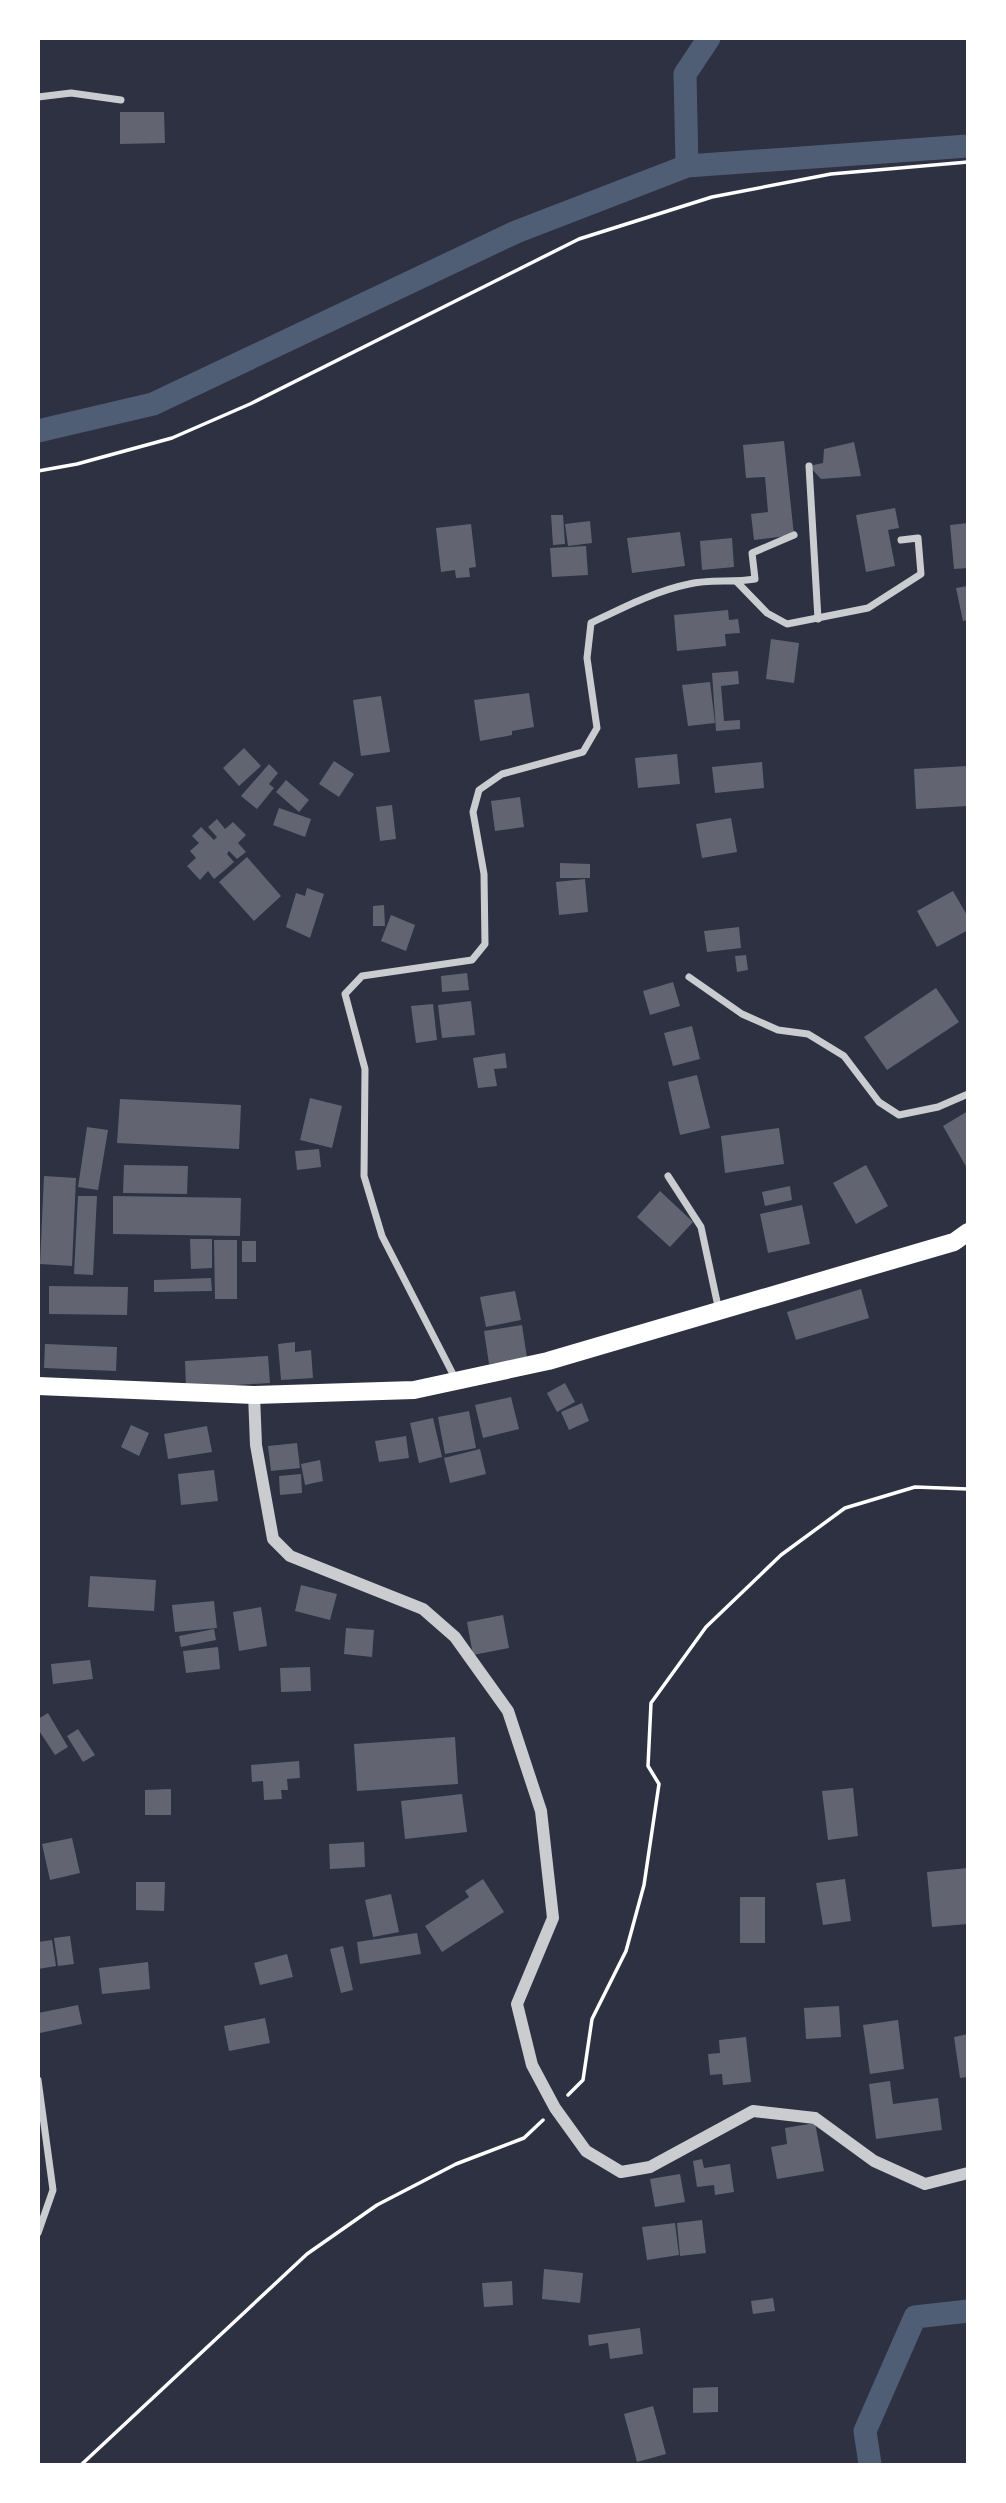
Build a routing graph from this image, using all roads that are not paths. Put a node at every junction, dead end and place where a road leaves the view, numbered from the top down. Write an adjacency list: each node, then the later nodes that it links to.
1 (38, 97): 2 (street)
2 (121, 100)
3 (809, 466): 7 (street)
4 (794, 536): 6 (street)
5 (901, 540): 7 (street)
6 (737, 582): 7 (street); 13 (street)
7 (818, 619)
8 (689, 977): 9 (street)
9 (968, 1094)
10 (668, 1176): 12 (street)
11 (968, 1232): 12 (highway)
12 (719, 1311): 13 (highway)
13 (456, 1381): 15 (highway)
14 (38, 1386): 15 (highway)
15 (254, 1395): 17 (street)
16 (38, 2080): 18 (street)
17 (968, 2173)
18 (38, 2233)

